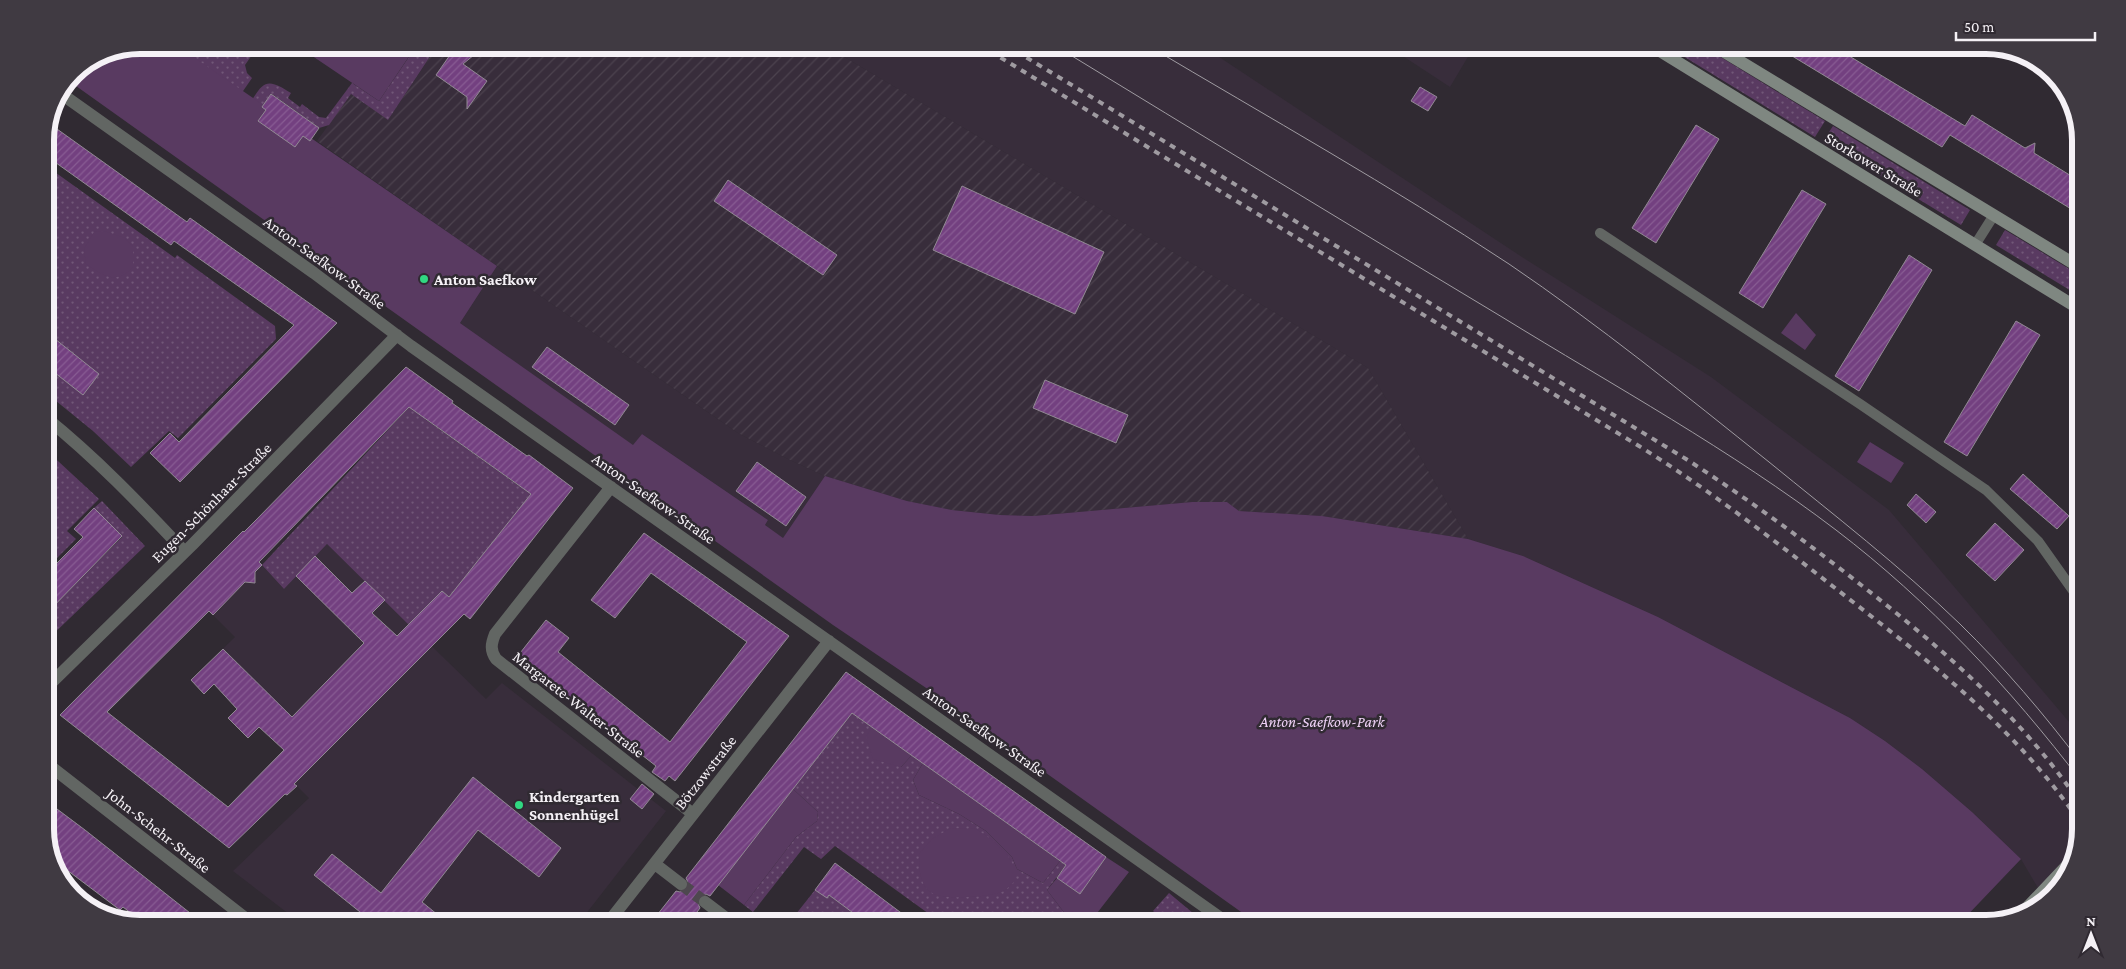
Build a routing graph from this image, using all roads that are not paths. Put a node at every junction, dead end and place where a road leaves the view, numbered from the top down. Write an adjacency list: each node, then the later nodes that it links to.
1 (1665, 54): 6 (street, Storkower Straße)
2 (1728, 54): 4 (street, Storkower Straße)
3 (66, 97): 9 (street, Anton-Saefkow-Straße)
4 (1994, 215): 6 (lane); 7 (street, Storkower Straße)
5 (1600, 233): 13 (lane)
6 (1976, 245): 8 (street, Storkower Straße)
7 (2072, 263)
8 (2072, 304)
9 (397, 336): 11 (street, Anton-Saefkow-Straße); 12 (street, Eugen-Schönhaar-Straße)
10 (54, 425): 12 (street)
11 (611, 487): 14 (street, Anton-Saefkow-Straße); 17 (street, Margarete-Walter-Straße)
12 (184, 551): 15 (street, Eugen-Schönhaar-Straße)
13 (2072, 591)
14 (828, 641): 17 (street, Bötzowstraße); 26 (street, Anton-Saefkow-Straße)
15 (54, 680)
16 (54, 769): 23 (street, John-Schehr-Straße)
17 (693, 814): 18 (street, Bötzowstraße)
18 (655, 864): 20 (street); 24 (street, Bötzowstraße)
19 (2061, 872): 22 (street)
20 (681, 884)
21 (705, 902): 25 (street)
22 (2033, 902)
23 (241, 915)
24 (614, 915)
25 (722, 915)
26 (1216, 915)

